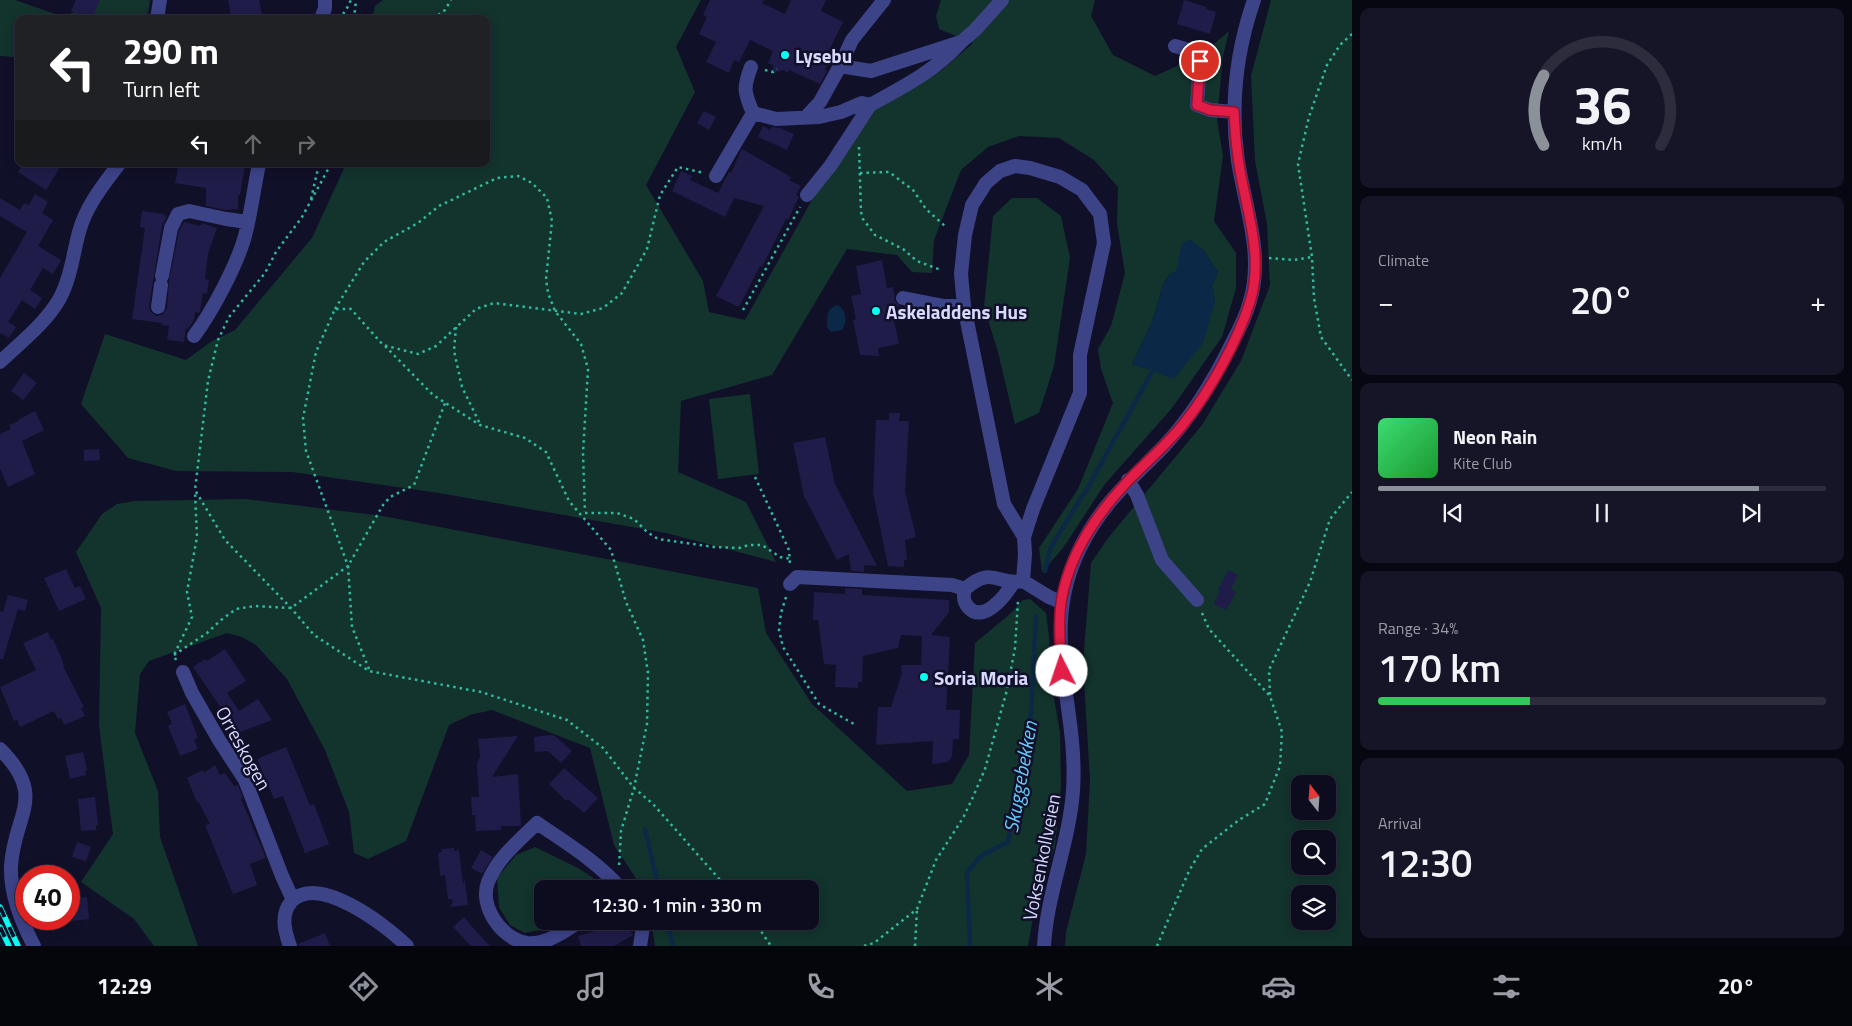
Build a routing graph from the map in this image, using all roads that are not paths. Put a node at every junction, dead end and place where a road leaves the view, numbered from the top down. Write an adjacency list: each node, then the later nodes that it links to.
1 (160, 0): 6 (street)
2 (325, 0): 7 (street)
3 (884, 0): 10 (street)
4 (1002, 0): 8 (street)
5 (1254, 0): 13 (street, Voksenkollveien)
6 (158, 15)
7 (322, 15)
8 (961, 42): 10 (street); 12 (street)
9 (1175, 46): 13 (street)
10 (840, 66): 15 (street)
11 (751, 67): 14 (street)
12 (870, 105): 15 (street); 19 (street)
13 (1234, 112): 26 (street, Voksenkollveien)
14 (753, 113): 15 (street); 18 (street)
15 (806, 117)
16 (117, 167): 25 (street)
17 (258, 167): 20 (street)
18 (716, 176)
19 (807, 195)
20 (248, 222): 23 (street); 24 (street)
21 (903, 298): 22 (street)
22 (964, 306): 27 (street); 27 (street)
23 (158, 307)
24 (194, 336)
25 (0, 362)
26 (1128, 480): 31 (street); 32 (street, Voksenkollveien)
27 (1024, 537): 28 (street)
28 (1018, 582): 30 (street); 30 (street); 32 (street)
29 (790, 584): 30 (street)
30 (965, 589)
31 (1197, 600)
32 (1061, 602): 43 (street, Voksenkollveien)
33 (183, 672): 36 (street, Orreskogen)
34 (0, 749): 39 (street)
35 (614, 880): 37 (street)
36 (293, 900): 40 (street); 41 (street)
37 (566, 930)
38 (642, 930): 42 (street)
39 (34, 946)
40 (290, 946)
41 (407, 946)
42 (640, 946)
43 (1044, 946)

